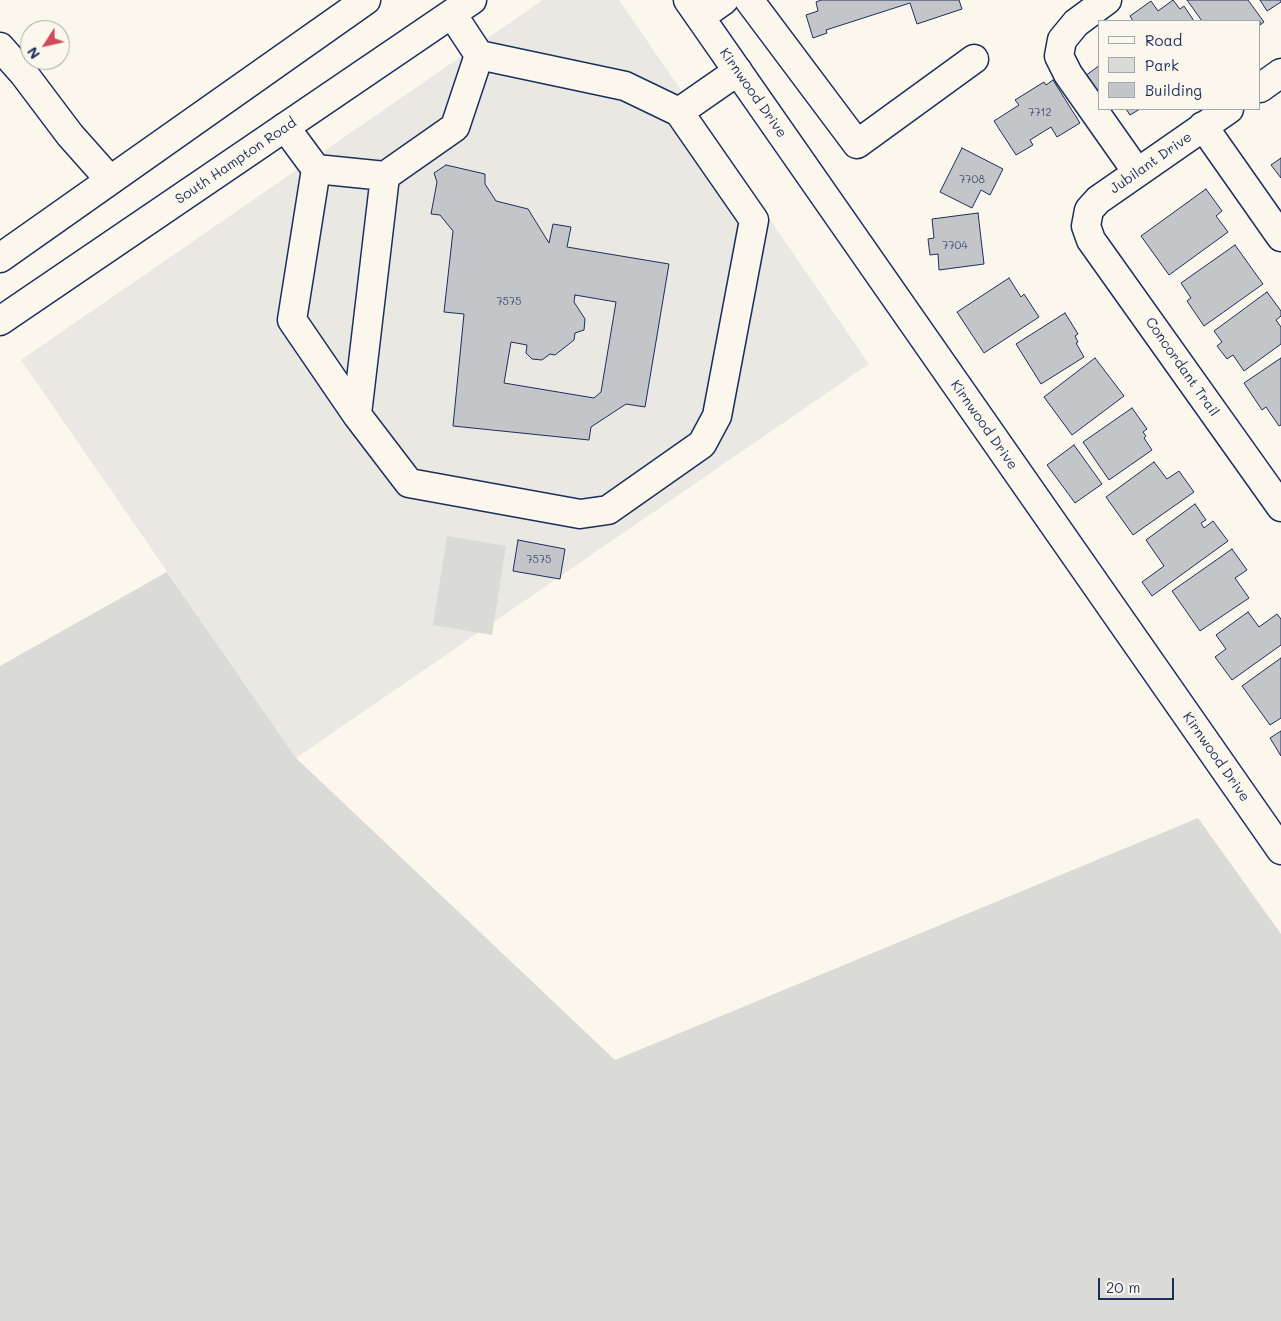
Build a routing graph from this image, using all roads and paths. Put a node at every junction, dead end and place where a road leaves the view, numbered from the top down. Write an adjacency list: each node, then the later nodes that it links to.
1 (366, 0): 20 (street)
2 (724, 0): 6 (street)
3 (748, 0): 9 (street)
4 (1107, 0): 18 (street)
5 (462, 7): 8 (street); 16 (street, South Hampton Road)
6 (694, 8): 10 (street, Kirnwood Drive)
7 (0, 47): 20 (street)
8 (479, 55): 14 (street); 19 (street)
9 (974, 59)
10 (738, 72): 14 (street); 27 (street, Kirnwood Drive)
11 (1281, 73): 12 (street)
12 (1261, 87)
13 (1227, 110): 15 (street, Jubilant Drive)
14 (679, 112): 25 (street)
15 (1203, 126): 18 (street, Jubilant Drive); 22 (street)
16 (285, 127): 17 (street); 24 (street, South Hampton Road)
17 (316, 168): 19 (street); 25 (street)
18 (1137, 172): 21 (street, Jubilant Drive)
19 (385, 176): 25 (street)
20 (110, 180): 23 (street)
21 (1086, 226): 26 (street, Concordant Trail)
22 (1281, 237)
23 (0, 258)
24 (0, 322)
25 (357, 414)
26 (1281, 507)
27 (1281, 850)

